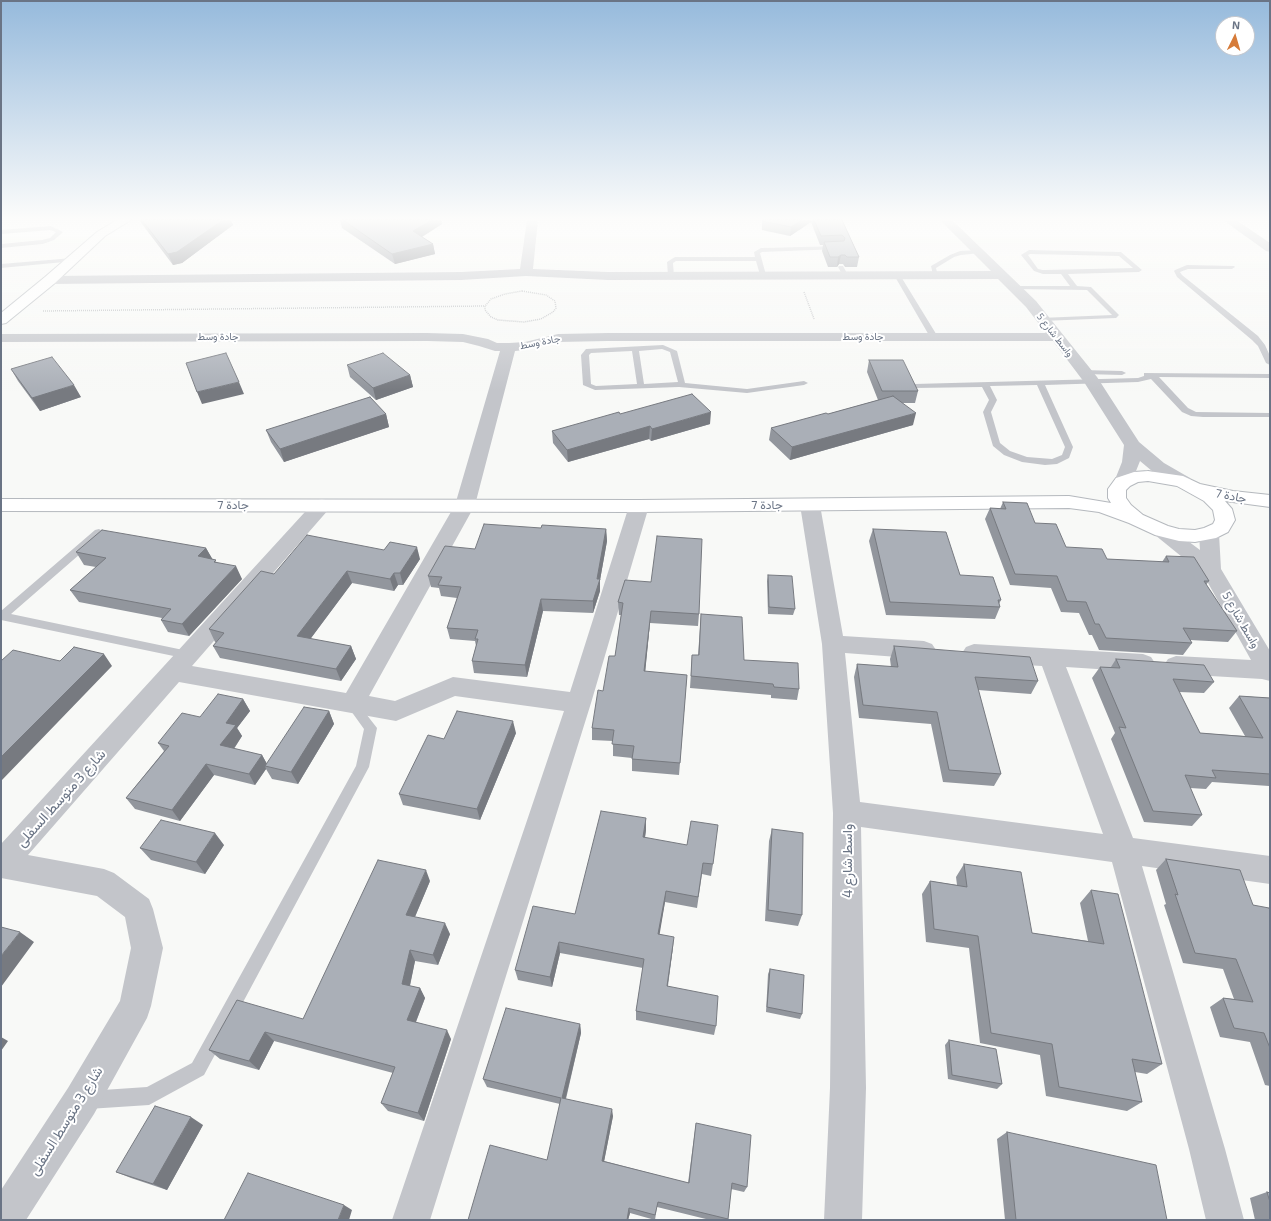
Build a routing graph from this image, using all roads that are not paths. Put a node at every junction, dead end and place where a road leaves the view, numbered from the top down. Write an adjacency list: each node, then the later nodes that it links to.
1 (53, 277): 7 (main road)
2 (360, 277): 7 (street)
3 (898, 277): 12 (lane)
4 (1004, 277): 8 (street, واسط شارع 5)
5 (1067, 277): 9 (lane)
6 (1180, 277): 17 (lane)
7 (50, 280): 11 (main road)
8 (1015, 288): 9 (lane); 10 (street, واسط شارع 5)
9 (1076, 288): 10 (lane)
10 (1042, 319): 13 (street, واسط شارع 5)
11 (1, 320)
12 (934, 337): 13 (street, جادة وسط); 15 (street, جادة وسط)
13 (1056, 337): 18 (street, واسط شارع 5)
14 (1, 338): 16 (street, جادة وسط)
15 (648, 343): 16 (street, جادة وسط); 24 (lane); 26 (lane); 26 (lane)
16 (509, 347): 35 (street)
17 (1270, 363)
18 (1088, 376): 19 (lane); 21 (lane); 28 (street, واسط شارع 5)
19 (1153, 376): 20 (lane); 27 (lane)
20 (1270, 376)
21 (1040, 382): 23 (lane); 23 (lane)
22 (804, 383): 24 (lane)
23 (984, 384): 25 (lane)
24 (679, 386): 26 (lane)
25 (914, 386)
26 (641, 387)
27 (1270, 416)
28 (1133, 445): 29 (street); 30 (street, واسط شارع 5)
29 (1120, 485): 30 (main road, جادة 7); 32 (main road, جادة 7); 38 (main road)
30 (1189, 485): 31 (main road, جادة 7); 39 (main road)
31 (1269, 501): 39 (main road, جادة 7)
32 (1069, 502): 36 (main road, جادة 7); 38 (main road, جادة 7)
33 (322, 504): 34 (main road, جادة 7); 35 (main road, جادة 7); 46 (street, شارع 3 متوسط السفلى)
34 (1, 505)
35 (465, 505): 37 (main road, جادة 7); 49 (street)
36 (810, 505): 37 (main road, جادة 7); 44 (street, واسط شارع 4)
37 (639, 506): 48 (street)
38 (1136, 519): 40 (main road)
39 (1225, 520): 42 (main road, جادة 7)
40 (1162, 531): 42 (main road); 43 (street, واسط شارع 5)
41 (99, 532): 46 (lane)
42 (1209, 534): 43 (street, واسط شارع 5)
43 (1211, 569): 47 (street, واسط شارع 5)
44 (833, 644): 45 (street); 50 (street, واسط شارع 4)
45 (1051, 658): 47 (street); 51 (street)
46 (181, 664): 49 (street); 52 (street, شارع 3 متوسط السفلى)
47 (1270, 671)
48 (579, 703): 49 (street); 56 (street)
49 (352, 704): 54 (lane)
50 (847, 813): 51 (street); 57 (street, واسط شارع 4)
51 (1123, 850): 53 (street); 58 (street)
52 (2, 864): 54 (street, شارع 3 متوسط السفلى)
53 (1270, 870)
54 (81, 1101): 55 (street, شارع 3 متوسط السفلى)
55 (4, 1220)
56 (411, 1220)
57 (843, 1220)
58 (1225, 1220)

